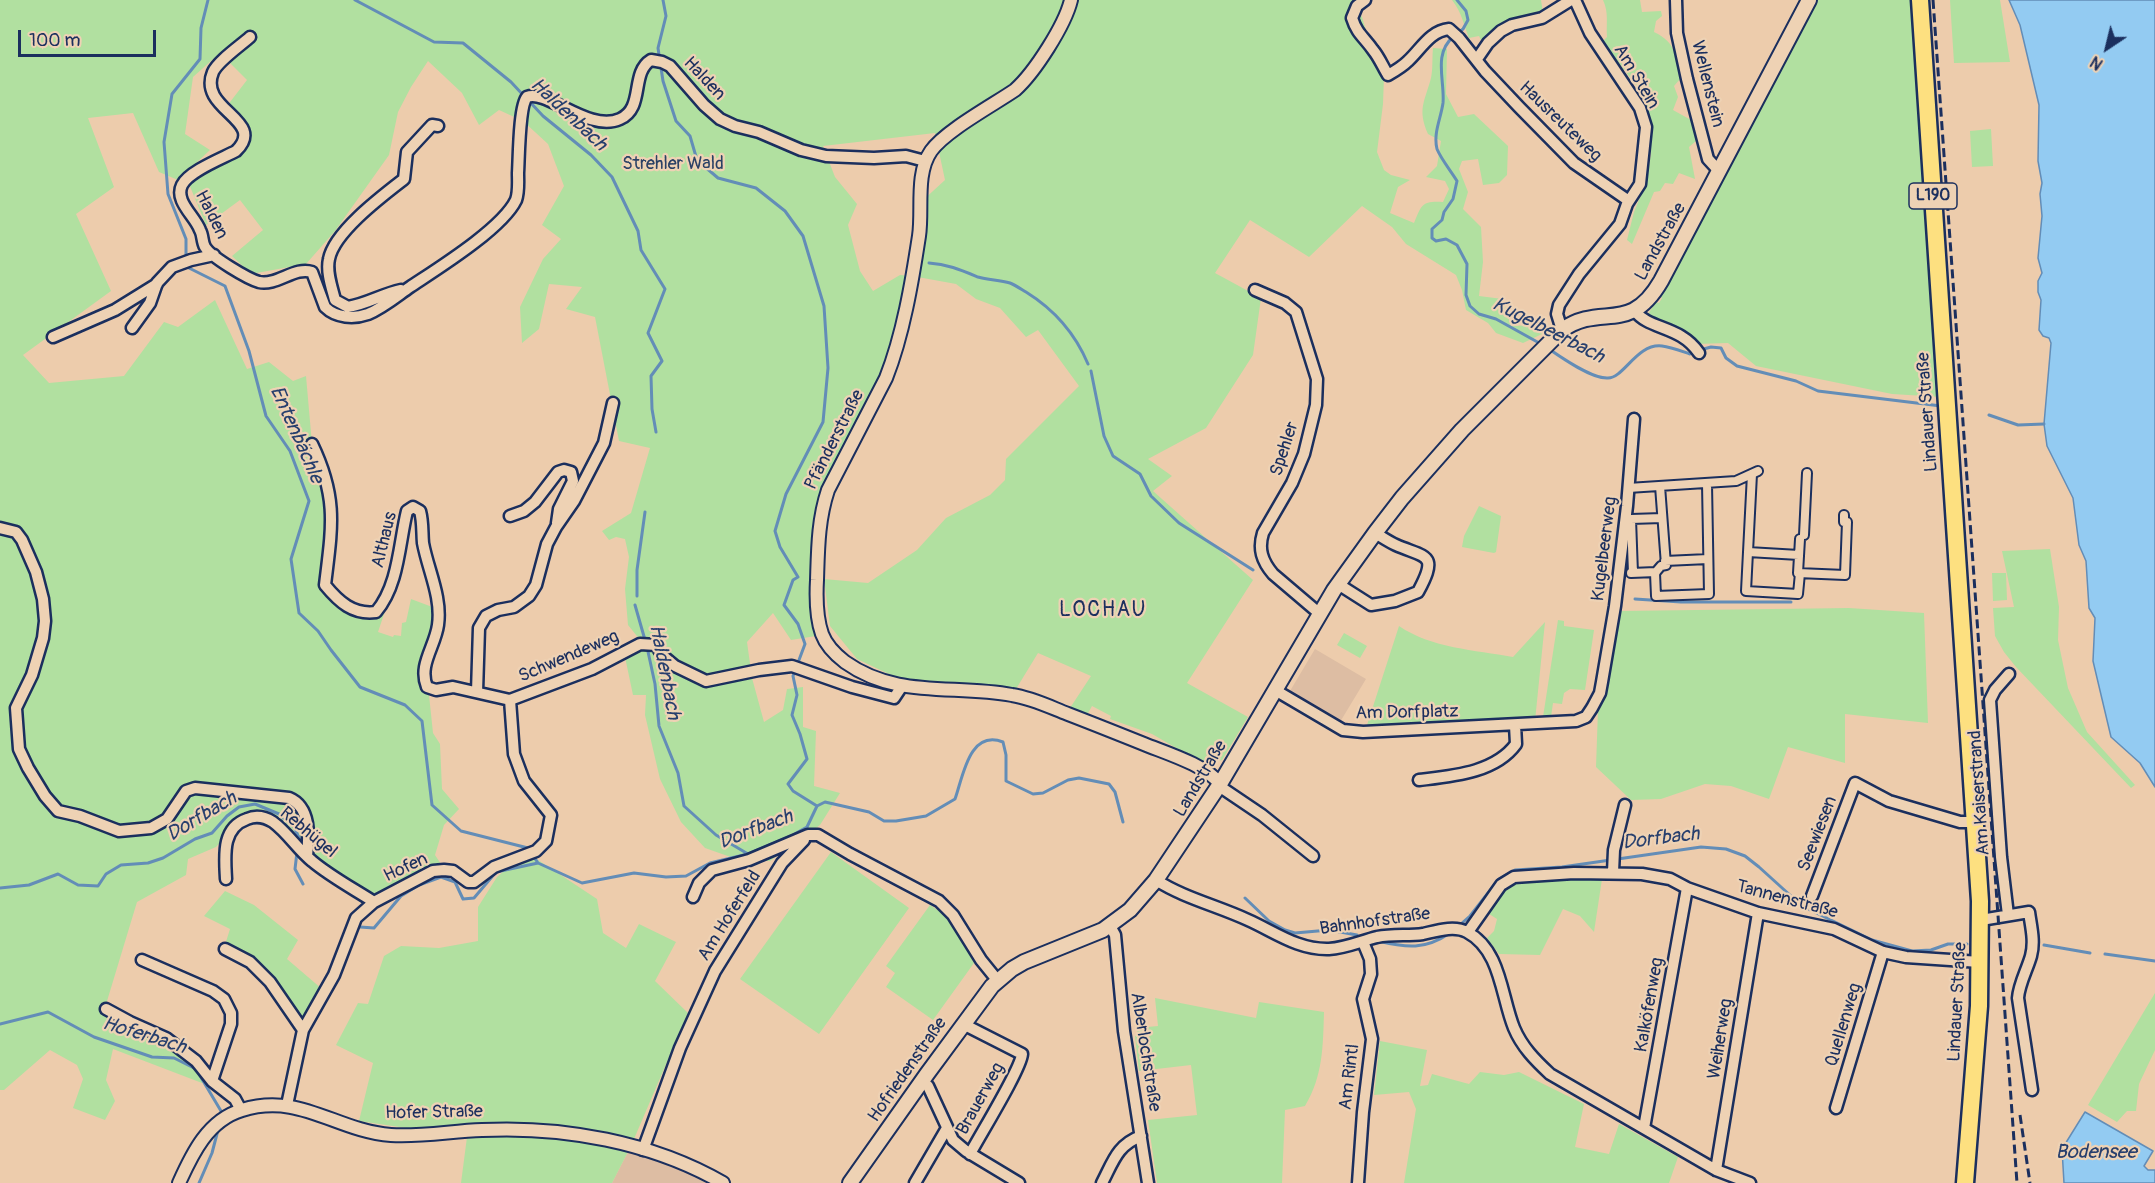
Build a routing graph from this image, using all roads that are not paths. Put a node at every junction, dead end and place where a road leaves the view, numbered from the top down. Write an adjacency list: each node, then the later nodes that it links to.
1 (1071, 0): 10 (street)
2 (1365, 0): 8 (street, Hausreuteweg)
3 (1573, 0): 8 (street); 12 (street, Am Stein)
4 (1676, 0): 11 (street, Wellenstein)
5 (1809, 0): 11 (main road, Landstraße)
6 (1920, 0): 54 (main road, Lindauer Straße / L190)
7 (250, 37): 13 (street, Halden)
8 (1477, 59): 12 (street, Hausreuteweg)
9 (438, 126): 15 (street, Halden)
10 (925, 161): 15 (street, Halden); 46 (street, Pfänderstraße)
11 (1719, 171): 17 (main road, Landstraße)
12 (1629, 201): 19 (street, Am Stein)
13 (214, 255): 14 (street, Halden); 15 (street, Halden)
14 (157, 283): 18 (street, Halden); 20 (street, Halden)
15 (407, 289)
16 (1255, 290): 43 (street, Spehler)
17 (1635, 311): 19 (main road, Landstraße); 21 (street)
18 (132, 328)
19 (1562, 330): 34 (main road, Landstraße)
20 (53, 337)
21 (1696, 349)
22 (613, 403): 32 (street)
23 (1634, 419): 28 (street, Kugelbeerweg)
24 (312, 444): 48 (street, Althaus)
25 (1807, 473): 36 (street)
26 (1707, 484): 27 (street); 35 (street); 37 (street)
27 (1660, 486): 28 (street); 31 (street)
28 (1628, 488): 41 (street, Kugelbeerweg)
29 (1844, 515): 40 (street)
30 (510, 516): 32 (street)
31 (1662, 518): 38 (street); 41 (street)
32 (556, 527): 48 (street)
33 (0, 528): 56 (street)
34 (1375, 533): 42 (main road, Landstraße); 42 (street)
35 (1748, 552): 36 (street); 40 (street)
36 (1799, 555): 40 (street)
37 (1708, 559): 38 (street); 39 (street)
38 (1665, 561): 39 (street)
39 (1656, 572): 41 (street)
40 (1800, 573)
41 (1628, 574): 45 (street, Kugelbeerweg)
42 (1338, 584): 43 (main road, Landstraße)
43 (1320, 614): 47 (main road, Landstraße)
44 (2009, 674): 66 (street, Am Kaiserstrand)
45 (1602, 682): 50 (street, Am Dorfplatz)
46 (903, 686): 49 (street, Schwendeweg); 52 (street, Pfänderstraße)
47 (1275, 690): 50 (street, Am Dorfplatz); 52 (main road, Landstraße)
48 (477, 692): 49 (street, Althaus)
49 (510, 700): 64 (street, Hofen)
50 (1515, 725): 51 (street)
51 (1419, 780)
52 (1220, 784): 57 (street); 60 (main road, Landstraße)
53 (1625, 805): 58 (street)
54 (1975, 822): 62 (street, Seewiesen); 67 (main road, Lindauer Straße / L190)
55 (808, 835): 63 (street, Am Hoferfeld); 76 (street); 89 (street, Am Hoferfeld)
56 (301, 850): 59 (street, Rebhügel); 64 (street, Rebhügel)
57 (1313, 856)
58 (1613, 865): 61 (street, Tannenstraße); 69 (street, Tannenstraße)
59 (226, 879)
60 (1156, 880): 68 (main road, Landstraße); 70 (street, Bahnhofstraße)
61 (1687, 888): 65 (street, Tannenstraße); 87 (street, Kalköfenweg)
62 (1812, 896)
63 (693, 897)
64 (374, 902): 79 (street, Hofen)
65 (1758, 913): 73 (street, Tannenstraße); 91 (street, Weiherweg)
66 (2008, 915): 67 (street); 82 (street)
67 (1981, 920): 75 (main road, Lindauer Straße / L190)
68 (1110, 926): 72 (main road, Landstraße); 88 (street, Alberlochstraße)
69 (1468, 932): 70 (street, Bahnhofstraße); 87 (street)
70 (1363, 942): 99 (street, Am Rintl)
71 (225, 949): 79 (street)
72 (1053, 951): 76 (main road, Hofriedenstraße)
73 (1883, 952): 75 (street, Tannenstraße); 84 (street, Quellenweg)
74 (142, 960): 80 (street)
75 (1980, 962): 101 (main road, Lindauer Straße / L190)
76 (998, 981): 78 (main road, Hofriedenstraße)
77 (105, 1009): 80 (street)
78 (963, 1024): 81 (main road, Hofriedenstraße); 90 (street, Brauerweg)
79 (303, 1030): 83 (street, Hofen)
80 (212, 1081): 85 (street)
81 (922, 1081): 86 (street); 94 (main road, Hofriedenstraße)
82 (2032, 1090)
83 (287, 1105): 85 (street, Hofer Straße); 89 (street, Hofer Straße)
84 (1836, 1108)
85 (241, 1110): 92 (street, Hofer Straße)
86 (947, 1128): 90 (street); 95 (street)
87 (1644, 1128): 91 (street)
88 (1142, 1136): 97 (street); 98 (street, Alberlochstraße)
89 (643, 1150): 93 (street, Hofer Straße)
90 (970, 1154): 96 (street)
91 (1716, 1170): 100 (street)
92 (179, 1183)
93 (723, 1183)
94 (850, 1183)
95 (915, 1183)
96 (1019, 1183)
97 (1102, 1183)
98 (1148, 1183)
99 (1358, 1183)
100 (1750, 1183)
101 (1965, 1183)

